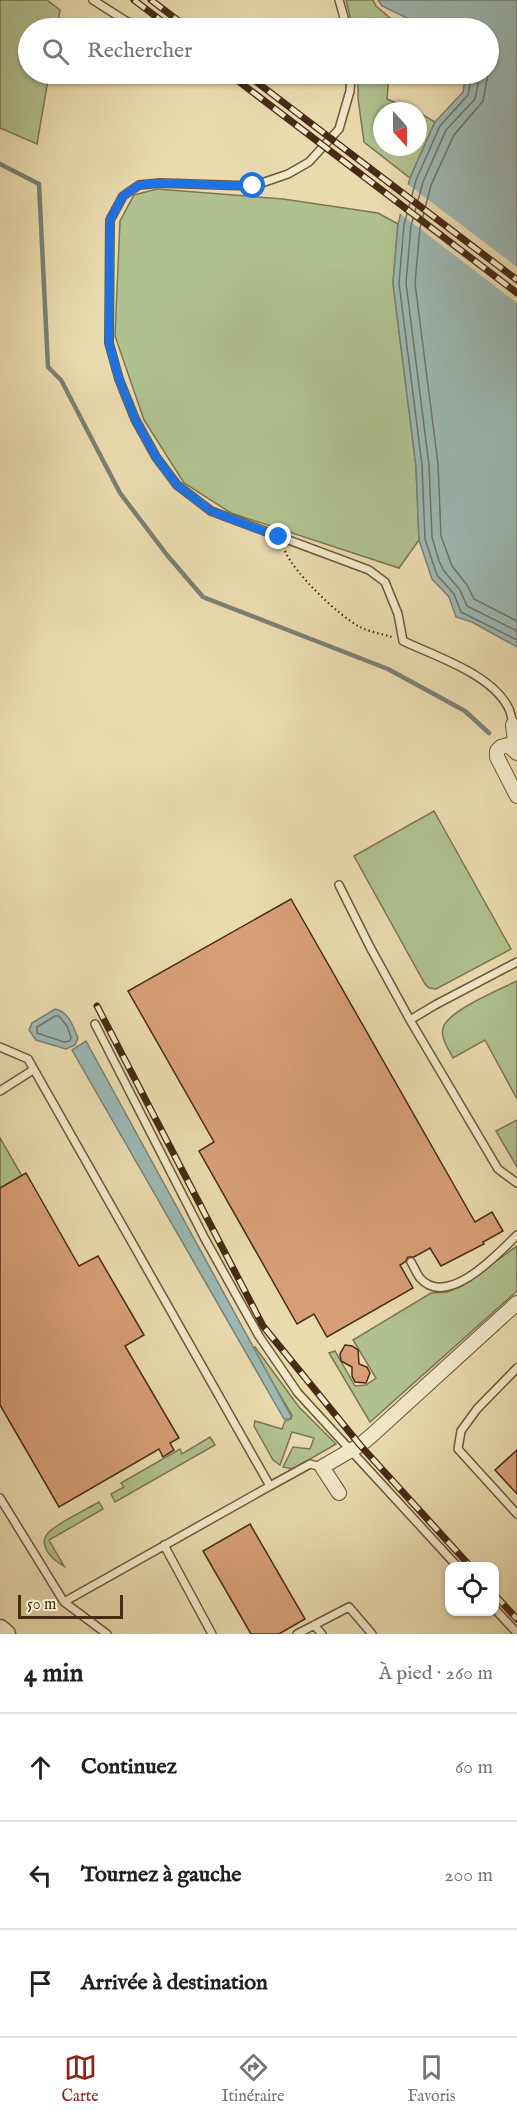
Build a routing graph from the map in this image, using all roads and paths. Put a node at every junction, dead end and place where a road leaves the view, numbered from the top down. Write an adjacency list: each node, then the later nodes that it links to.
1 (93, 0): 3 (lane)
2 (339, 0): 4 (lane)
3 (121, 18)
4 (344, 18)
5 (350, 84): 6 (lane)
6 (279, 537): 7 (path); 7 (lane)
7 (403, 641): 8 (lane)
8 (513, 725): 9 (street)
9 (516, 751): 10 (street)
10 (517, 796)
11 (339, 885): 13 (lane)
12 (517, 962): 13 (lane)
13 (410, 1020): 18 (lane)
14 (95, 1023): 23 (lane)
15 (0, 1047): 16 (lane)
16 (33, 1070): 17 (lane); 25 (lane)
17 (0, 1091)
18 (517, 1184)
19 (517, 1235): 20 (lane)
20 (411, 1262)
21 (517, 1303): 23 (street)
22 (517, 1368): 28 (lane)
23 (351, 1450): 24 (street); 30 (lane)
24 (322, 1467): 25 (lane); 26 (street)
25 (270, 1486): 29 (lane)
26 (339, 1493)
27 (0, 1498): 31 (lane)
28 (517, 1514)
29 (164, 1545): 31 (lane); 38 (lane)
30 (453, 1562)
31 (64, 1602): 37 (lane)
32 (499, 1613): 35 (lane)
33 (314, 1625): 39 (lane); 40 (lane); 41 (lane)
34 (0, 1629): 36 (street)
35 (517, 1633)
36 (6, 1634)
37 (107, 1634)
38 (212, 1634)
39 (297, 1634)
40 (322, 1634)
41 (372, 1634)

